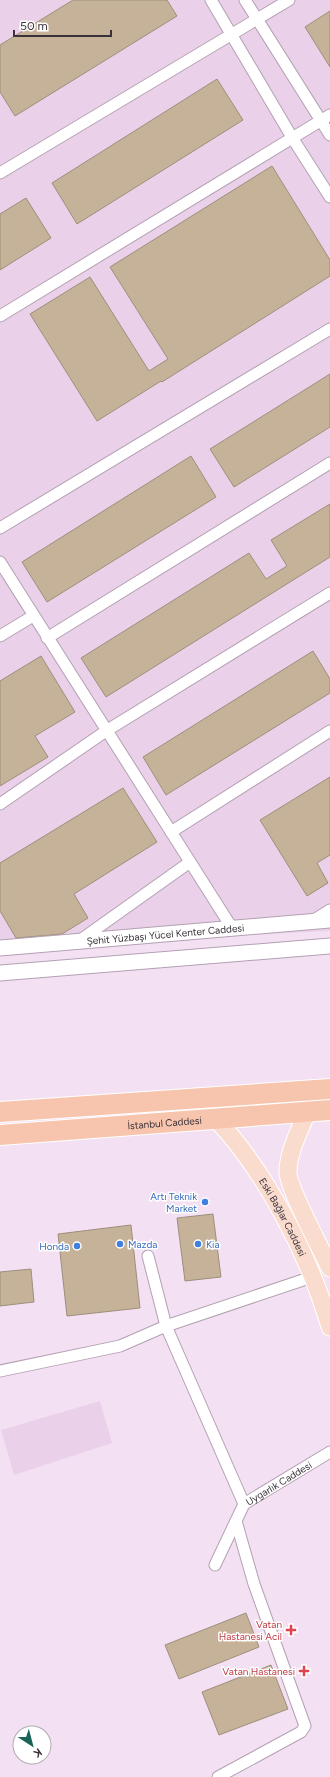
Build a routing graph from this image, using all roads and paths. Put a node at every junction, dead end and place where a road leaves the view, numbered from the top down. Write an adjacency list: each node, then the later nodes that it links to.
1 (211, 0): 5 (street)
2 (245, 0): 4 (street)
3 (289, 0): 4 (street)
4 (257, 19): 5 (street); 6 (street)
5 (231, 34): 8 (street); 9 (street)
6 (326, 118): 7 (street); 8 (street)
7 (330, 135)
8 (293, 139): 10 (street); 11 (street)
9 (0, 174)
10 (330, 197)
11 (0, 316)
12 (330, 329): 14 (street)
13 (330, 463): 19 (street)
14 (0, 528)
15 (0, 562): 17 (street)
16 (330, 593): 20 (street)
17 (33, 616): 18 (street); 19 (street)
18 (0, 636)
19 (47, 638): 20 (street)
20 (106, 731): 22 (street); 23 (street)
21 (330, 731): 23 (street)
22 (0, 804)
23 (171, 832): 24 (street)
24 (190, 862): 28 (street); 29 (street)
25 (330, 910): 27 (street)
26 (330, 920): 27 (street, Şehit Yüzbaşı Yücel Kenter Caddesi)
27 (311, 921): 28 (street, Şehit Yüzbaşı Yücel Kenter Caddesi)
28 (232, 928): 29 (street, Şehit Yüzbaşı Yücel Kenter Caddesi)
29 (79, 941): 31 (street, Şehit Yüzbaşı Yücel Kenter Caddesi)
30 (330, 946): 32 (street)
31 (0, 948)
32 (0, 973)
33 (330, 1089): 35 (highway)
34 (330, 1110): 36 (highway, İstanbul Caddesi)
35 (0, 1112)
36 (307, 1112): 37 (highway, İstanbul Caddesi); 40 (main road, Eski Bağlar Caddesi)
37 (216, 1118): 38 (highway, İstanbul Caddesi); 41 (main road, Eski Bağlar Caddesi)
38 (0, 1135)
39 (148, 1256): 42 (street)
40 (330, 1268)
41 (312, 1277): 42 (street); 43 (main road, Eski Bağlar Caddesi)
42 (166, 1326): 44 (street); 46 (street)
43 (330, 1327)
44 (0, 1371)
45 (330, 1452): 46 (street, Uygarlık Caddesi)
46 (244, 1504): 47 (street, Uygarlık Caddesi)
47 (236, 1521): 48 (street, Uygarlık Caddesi); 49 (street)
48 (215, 1565)
49 (218, 1777)

